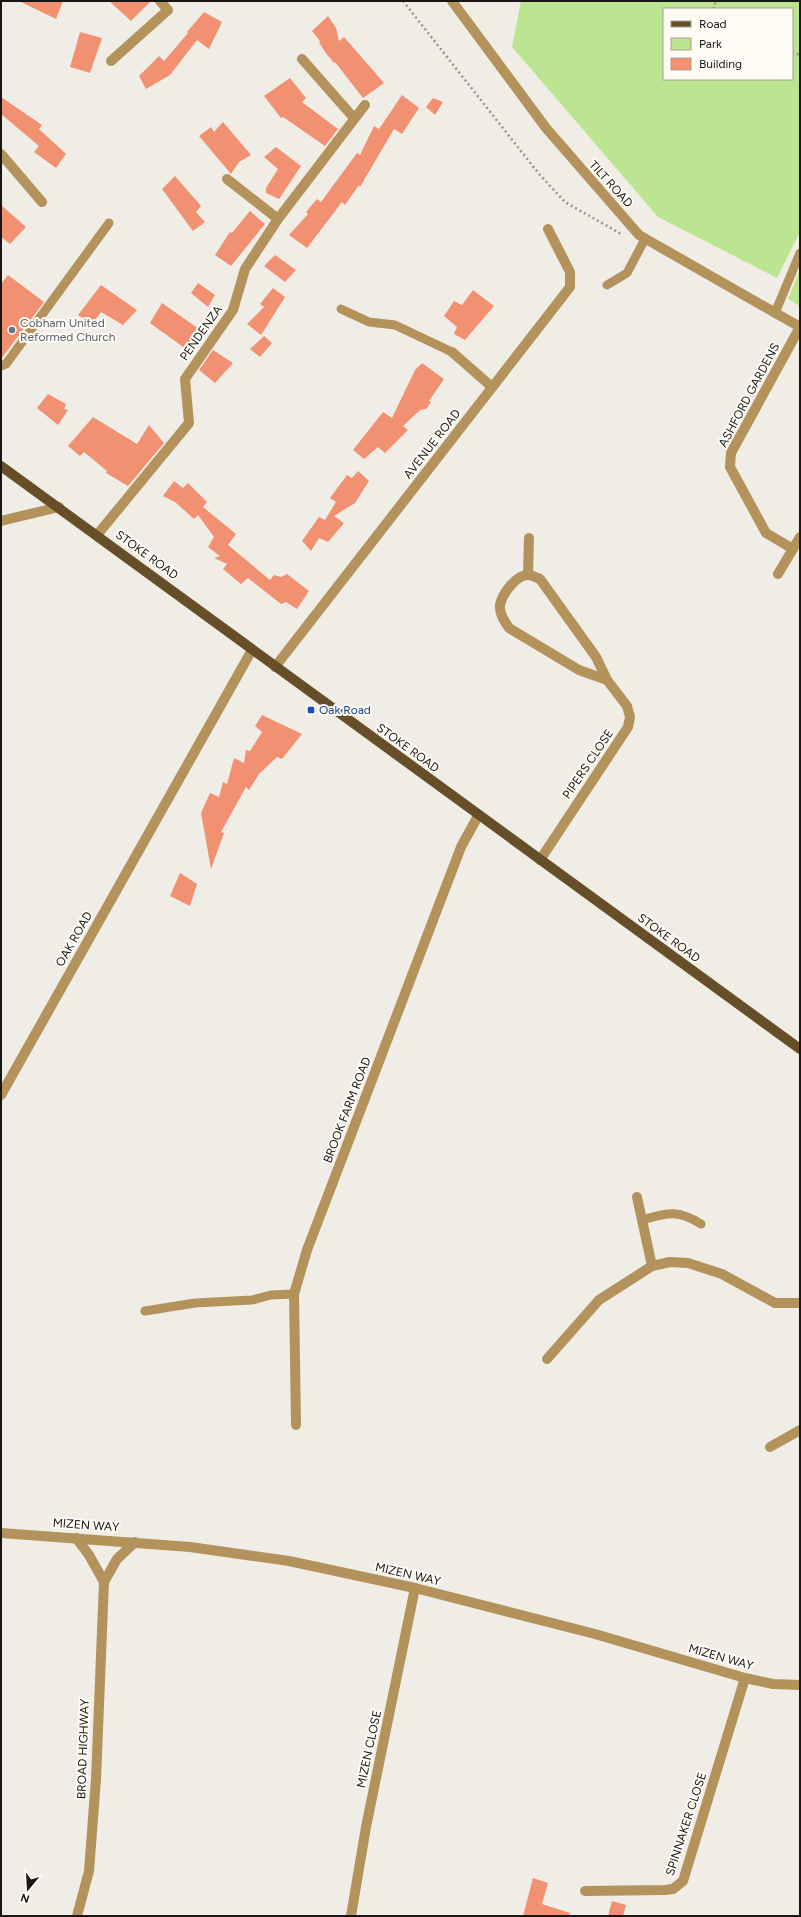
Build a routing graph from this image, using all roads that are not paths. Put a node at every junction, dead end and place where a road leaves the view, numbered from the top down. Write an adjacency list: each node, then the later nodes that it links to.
1 (160, 1): 4 (street)
2 (452, 1): 13 (street, TILT ROAD)
3 (302, 59): 6 (street)
4 (111, 61)
5 (365, 105): 6 (street, PENDENZA)
6 (354, 118): 10 (street, PENDENZA)
7 (1, 154): 9 (street)
8 (227, 179): 10 (street)
9 (42, 202)
10 (278, 219): 25 (street, PENDENZA)
11 (109, 224): 20 (lane)
12 (548, 229): 21 (street, AVENUE ROAD)
13 (642, 237): 15 (lane); 17 (street, TILT ROAD)
14 (800, 254): 17 (lane)
15 (606, 285)
16 (341, 309): 19 (lane)
17 (775, 313): 18 (street, TILT ROAD)
18 (800, 327): 28 (street, ASHFORD GARDENS)
19 (452, 352): 21 (street)
20 (1, 366)
21 (492, 387): 32 (street, AVENUE ROAD)
22 (1, 466): 23 (main road, STOKE ROAD)
23 (59, 507): 24 (street); 25 (main road, STOKE ROAD)
24 (1, 521)
25 (97, 535): 31 (main road, STOKE ROAD)
26 (800, 537): 28 (street)
27 (529, 538): 30 (street)
28 (793, 549): 29 (street)
29 (778, 574)
30 (528, 575): 33 (street, PIPERS CLOSE); 33 (street)
31 (252, 650): 32 (main road, STOKE ROAD); 37 (street, OAK ROAD)
32 (275, 667): 34 (main road, STOKE ROAD)
33 (607, 680): 35 (street, PIPERS CLOSE)
34 (478, 816): 35 (main road, STOKE ROAD); 42 (street, BROOK FARM ROAD)
35 (540, 860): 36 (main road, STOKE ROAD)
36 (800, 1049)
37 (1, 1095)
38 (637, 1197): 39 (street)
39 (642, 1220): 40 (lane); 41 (street)
40 (700, 1224)
41 (652, 1266): 43 (street); 45 (street)
42 (294, 1294): 44 (lane); 46 (street, BROOK FARM ROAD)
43 (800, 1304)
44 (145, 1310)
45 (547, 1359)
46 (296, 1425)
47 (800, 1430): 48 (street)
48 (770, 1447)
49 (1, 1533): 50 (street, MIZEN WAY)
50 (76, 1538): 51 (street, MIZEN WAY); 52 (street)
51 (135, 1542): 52 (street, BROAD HIGHWAY); 53 (street, MIZEN WAY)
52 (104, 1582): 57 (street, BROAD HIGHWAY)
53 (415, 1588): 54 (street, MIZEN WAY); 58 (street, MIZEN CLOSE)
54 (745, 1678): 55 (street, MIZEN WAY); 56 (street, SPINNAKER CLOSE)
55 (800, 1685)
56 (585, 1890)
57 (78, 1916)
58 (351, 1916)

